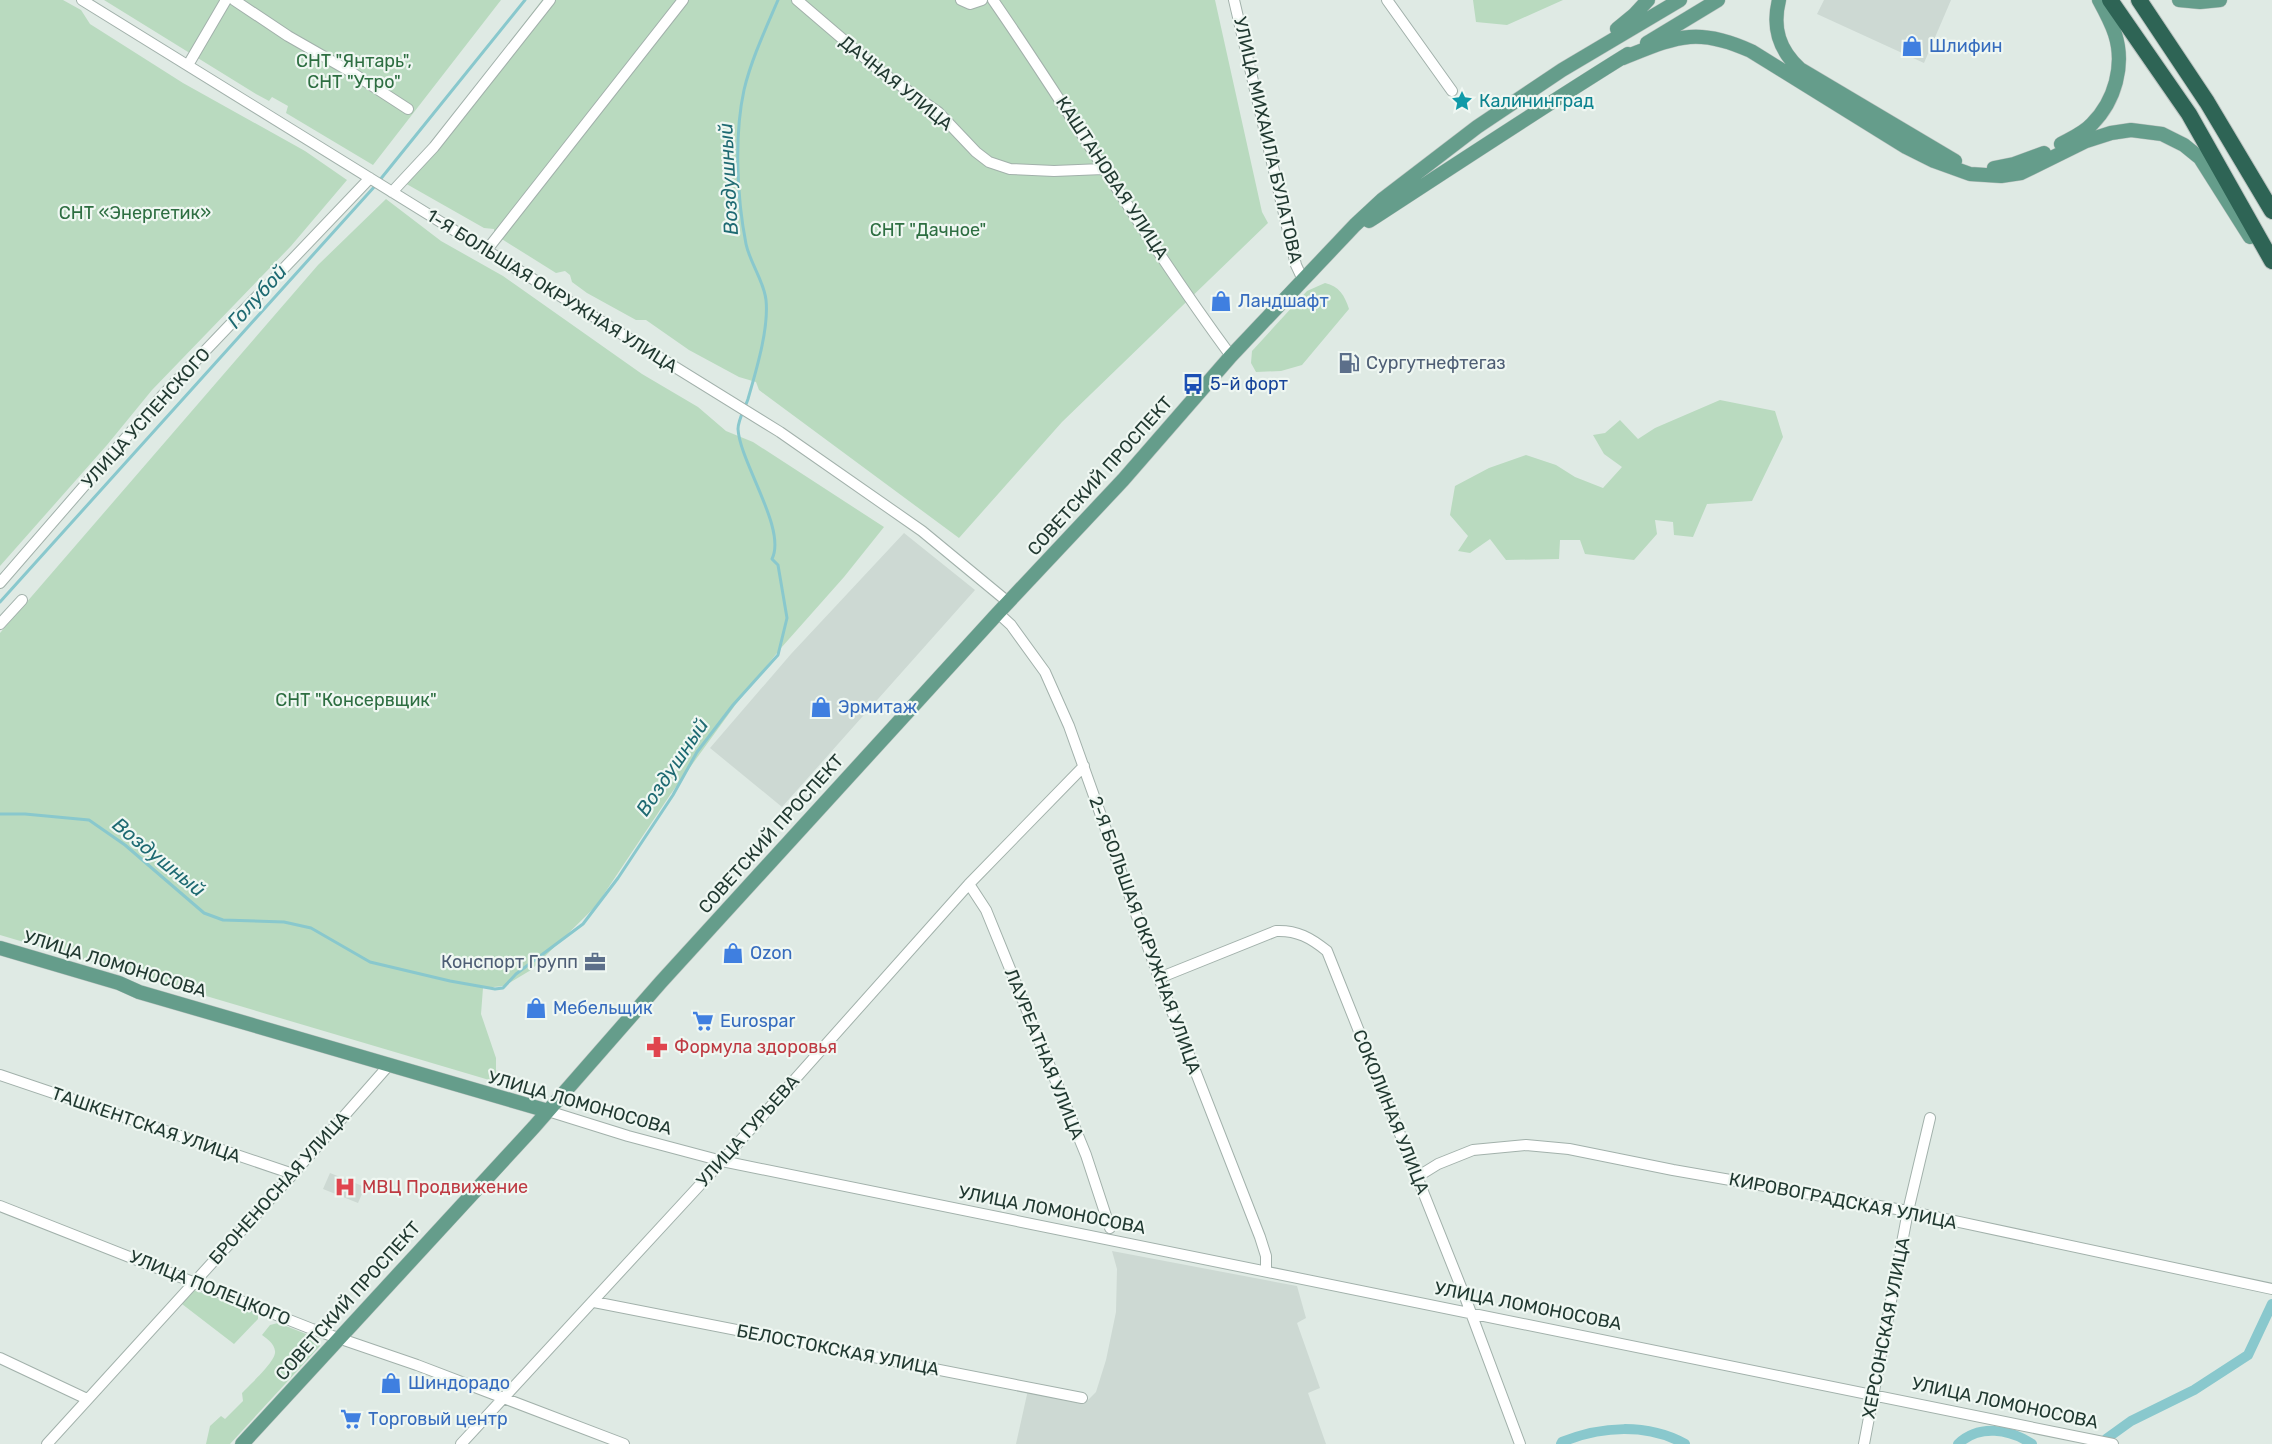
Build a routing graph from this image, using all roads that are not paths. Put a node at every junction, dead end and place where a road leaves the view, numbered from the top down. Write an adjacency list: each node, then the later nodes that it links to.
1 (82, 0): 22 (street, 1-Я БОЛЬШАЯ ОКРУЖНАЯ УЛИЦА)
2 (226, 0): 22 (street)
3 (234, 0): 25 (street)
4 (550, 0): 28 (street)
5 (683, 0): 30 (street)
6 (797, 0): 26 (street, ДАЧНАЯ УЛИЦА)
7 (961, 0): 8 (street)
8 (982, 0)
9 (993, 0): 26 (street, КАШТАНОВАЯ УЛИЦА)
10 (1234, 0): 34 (street, УЛИЦА МИХАИЛА БУЛАТОВА)
11 (1387, 0): 24 (street)
12 (1648, 0): 23 (main road)
13 (1680, 0): 23 (main road, СОВЕТСКИЙ ПРОСПЕКТ)
14 (1718, 0): 21 (main road, СОВЕТСКИЙ ПРОСПЕКТ)
15 (1779, 0): 16 (main road)
16 (2099, 0)
17 (2110, 0): 32 (highway)
18 (2139, 0): 29 (highway)
19 (2179, 0): 20 (main road)
20 (2220, 0)
21 (1623, 58): 31 (main road, СОВЕТСКИЙ ПРОСПЕКТ); 33 (main road)
22 (188, 65): 27 (street, 1-Я БОЛЬШАЯ ОКРУЖНАЯ УЛИЦА)
23 (1562, 70): 31 (main road, СОВЕТСКИЙ ПРОСПЕКТ)
24 (1452, 91)
25 (408, 109)
26 (1103, 169): 35 (street, КАШТАНОВАЯ УЛИЦА)
27 (370, 178): 28 (street, 1-Я БОЛЬШАЯ ОКРУЖНАЯ УЛИЦА); 36 (street, УЛИЦА УСПЕНСКОГО)
28 (389, 190): 30 (street, 1-Я БОЛЬШАЯ ОКРУЖНАЯ УЛИЦА)
29 (2272, 211)
30 (486, 251): 38 (street, 1-Я БОЛЬШАЯ ОКРУЖНАЯ УЛИЦА)
31 (1330, 252): 34 (main road, СОВЕТСКИЙ ПРОСПЕКТ)
32 (2272, 261)
33 (2272, 268)
34 (1303, 280): 35 (main road, СОВЕТСКИЙ ПРОСПЕКТ)
35 (1232, 356): 38 (main road, СОВЕТСКИЙ ПРОСПЕКТ)
36 (0, 583)
37 (22, 600): 40 (street)
38 (1008, 602): 39 (main road, СОВЕТСКИЙ ПРОСПЕКТ)
39 (998, 613): 41 (street, 2-Я БОЛЬШАЯ ОКРУЖНАЯ УЛИЦА); 47 (main road, СОВЕТСКИЙ ПРОСПЕКТ)
40 (0, 624)
41 (1084, 766): 42 (street, УЛИЦА ГУРЬЕВА); 44 (street, 2-Я БОЛЬШАЯ ОКРУЖНАЯ УЛИЦА)
42 (969, 884): 49 (street, УЛИЦА ГУРЬЕВА); 54 (street, ЛАУРЕАТНАЯ УЛИЦА)
43 (0, 948): 45 (main road, УЛИЦА ЛОМОНОСОВА)
44 (1159, 978): 51 (street, СОКОЛИНАЯ УЛИЦА); 55 (street, 2-Я БОЛЬШАЯ ОКРУЖНАЯ УЛИЦА)
45 (389, 1065): 47 (main road, УЛИЦА ЛОМОНОСОВА); 50 (street, БРОНЕНОСНАЯ УЛИЦА)
46 (0, 1075): 50 (street, ТАШКЕНТСКАЯ УЛИЦА)
47 (548, 1111): 49 (street, УЛИЦА ЛОМОНОСОВА); 60 (main road, СОВЕТСКИЙ ПРОСПЕКТ)
48 (1930, 1118): 53 (street, ХЕРСОНСКАЯ УЛИЦА)
49 (722, 1161): 55 (street, УЛИЦА ЛОМОНОСОВА); 58 (street, УЛИЦА ГУРЬЕВА)
50 (293, 1174): 56 (street, БРОНЕНОСНАЯ УЛИЦА)
51 (1417, 1177): 53 (street, КИРОВОГРАДСКАЯ УЛИЦА); 59 (street, СОКОЛИНАЯ УЛИЦА)
52 (0, 1206): 56 (street, УЛИЦА ПОЛЕЦКОГО)
53 (1908, 1211): 57 (street, КИРОВОГРАДСКАЯ УЛИЦА); 62 (street, ХЕРСОНСКАЯ УЛИЦА)
54 (1110, 1228)
55 (1266, 1271): 59 (street, УЛИЦА ЛОМОНОСОВА)
56 (195, 1281): 60 (street, УЛИЦА ПОЛЕЦКОГО); 65 (street, БРОНЕНОСНАЯ УЛИЦА)
57 (2272, 1289)
58 (594, 1302): 63 (street, УЛИЦА ГУРЬЕВА); 64 (street, БЕЛОСТОКСКАЯ УЛИЦА)
59 (1471, 1315): 62 (street, УЛИЦА ЛОМОНОСОВА); 70 (street, СОКОЛИНАЯ УЛИЦА)
60 (339, 1338): 63 (street, УЛИЦА ПОЛЕЦКОГО); 67 (main road, СОВЕТСКИЙ ПРОСПЕКТ)
61 (0, 1358): 65 (street)
62 (1873, 1395): 71 (street, ХЕРСОНСКАЯ УЛИЦА); 72 (street, УЛИЦА ЛОМОНОСОВА)
63 (504, 1398): 68 (street, УЛИЦА ГУРЬЕВА); 69 (street, УЛИЦА ПОЛЕЦКОГО)
64 (1082, 1398)
65 (87, 1399): 66 (street, БРОНЕНОСНАЯ УЛИЦА)
66 (47, 1444)
67 (242, 1444)
68 (461, 1444)
69 (624, 1444)
70 (1520, 1444)
71 (1864, 1444)
72 (2113, 1444)

